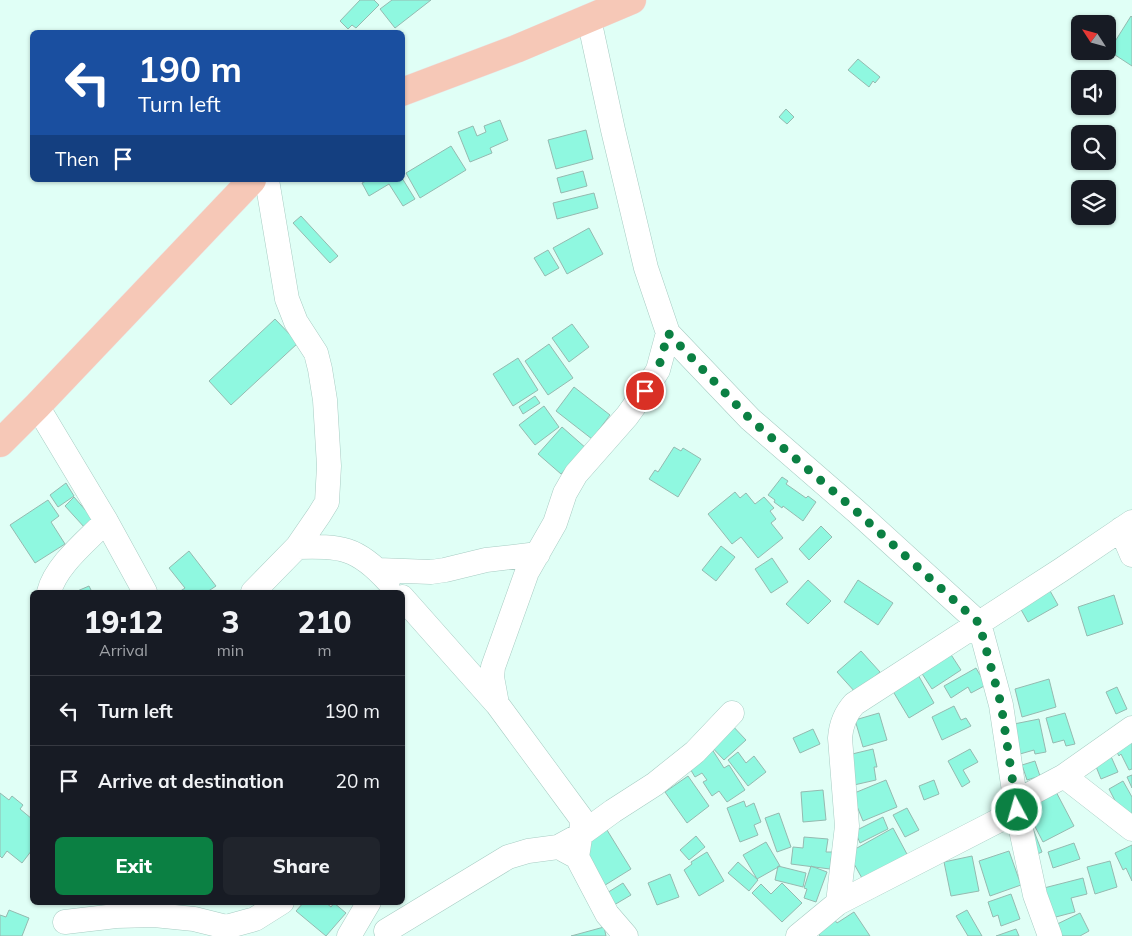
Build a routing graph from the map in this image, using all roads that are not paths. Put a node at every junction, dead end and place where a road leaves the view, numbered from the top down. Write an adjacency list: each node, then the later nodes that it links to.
1 (632, 0): 2 (main road)
2 (589, 19): 3 (main road); 6 (street)
3 (405, 91)
4 (250, 182): 7 (main road)
5 (266, 182): 11 (street)
6 (668, 333): 12 (street); 20 (street)
7 (37, 406): 8 (main road); 9 (street)
8 (0, 443)
9 (106, 520): 15 (street); 16 (street)
10 (1127, 525): 13 (street); 20 (street)
11 (297, 547): 14 (street); 17 (street)
12 (538, 554): 14 (street); 21 (street)
13 (1132, 555)
14 (378, 570): 18 (street)
15 (50, 590)
16 (144, 590)
17 (255, 590)
18 (396, 590)
19 (405, 601): 21 (street)
20 (979, 623): 25 (street); 28 (street)
21 (497, 704): 27 (street)
22 (732, 713): 27 (street)
23 (1132, 728): 24 (street)
24 (1064, 776): 25 (street); 26 (street)
25 (1017, 806): 28 (street); 37 (street)
26 (1132, 829)
27 (572, 846): 33 (street); 36 (street)
28 (838, 903): 34 (street)
29 (277, 905): 32 (street)
30 (367, 905): 35 (street)
31 (375, 905): 33 (street)
32 (64, 920)
33 (386, 933)
34 (801, 935)
35 (349, 936)
36 (626, 936)
37 (1050, 936)

